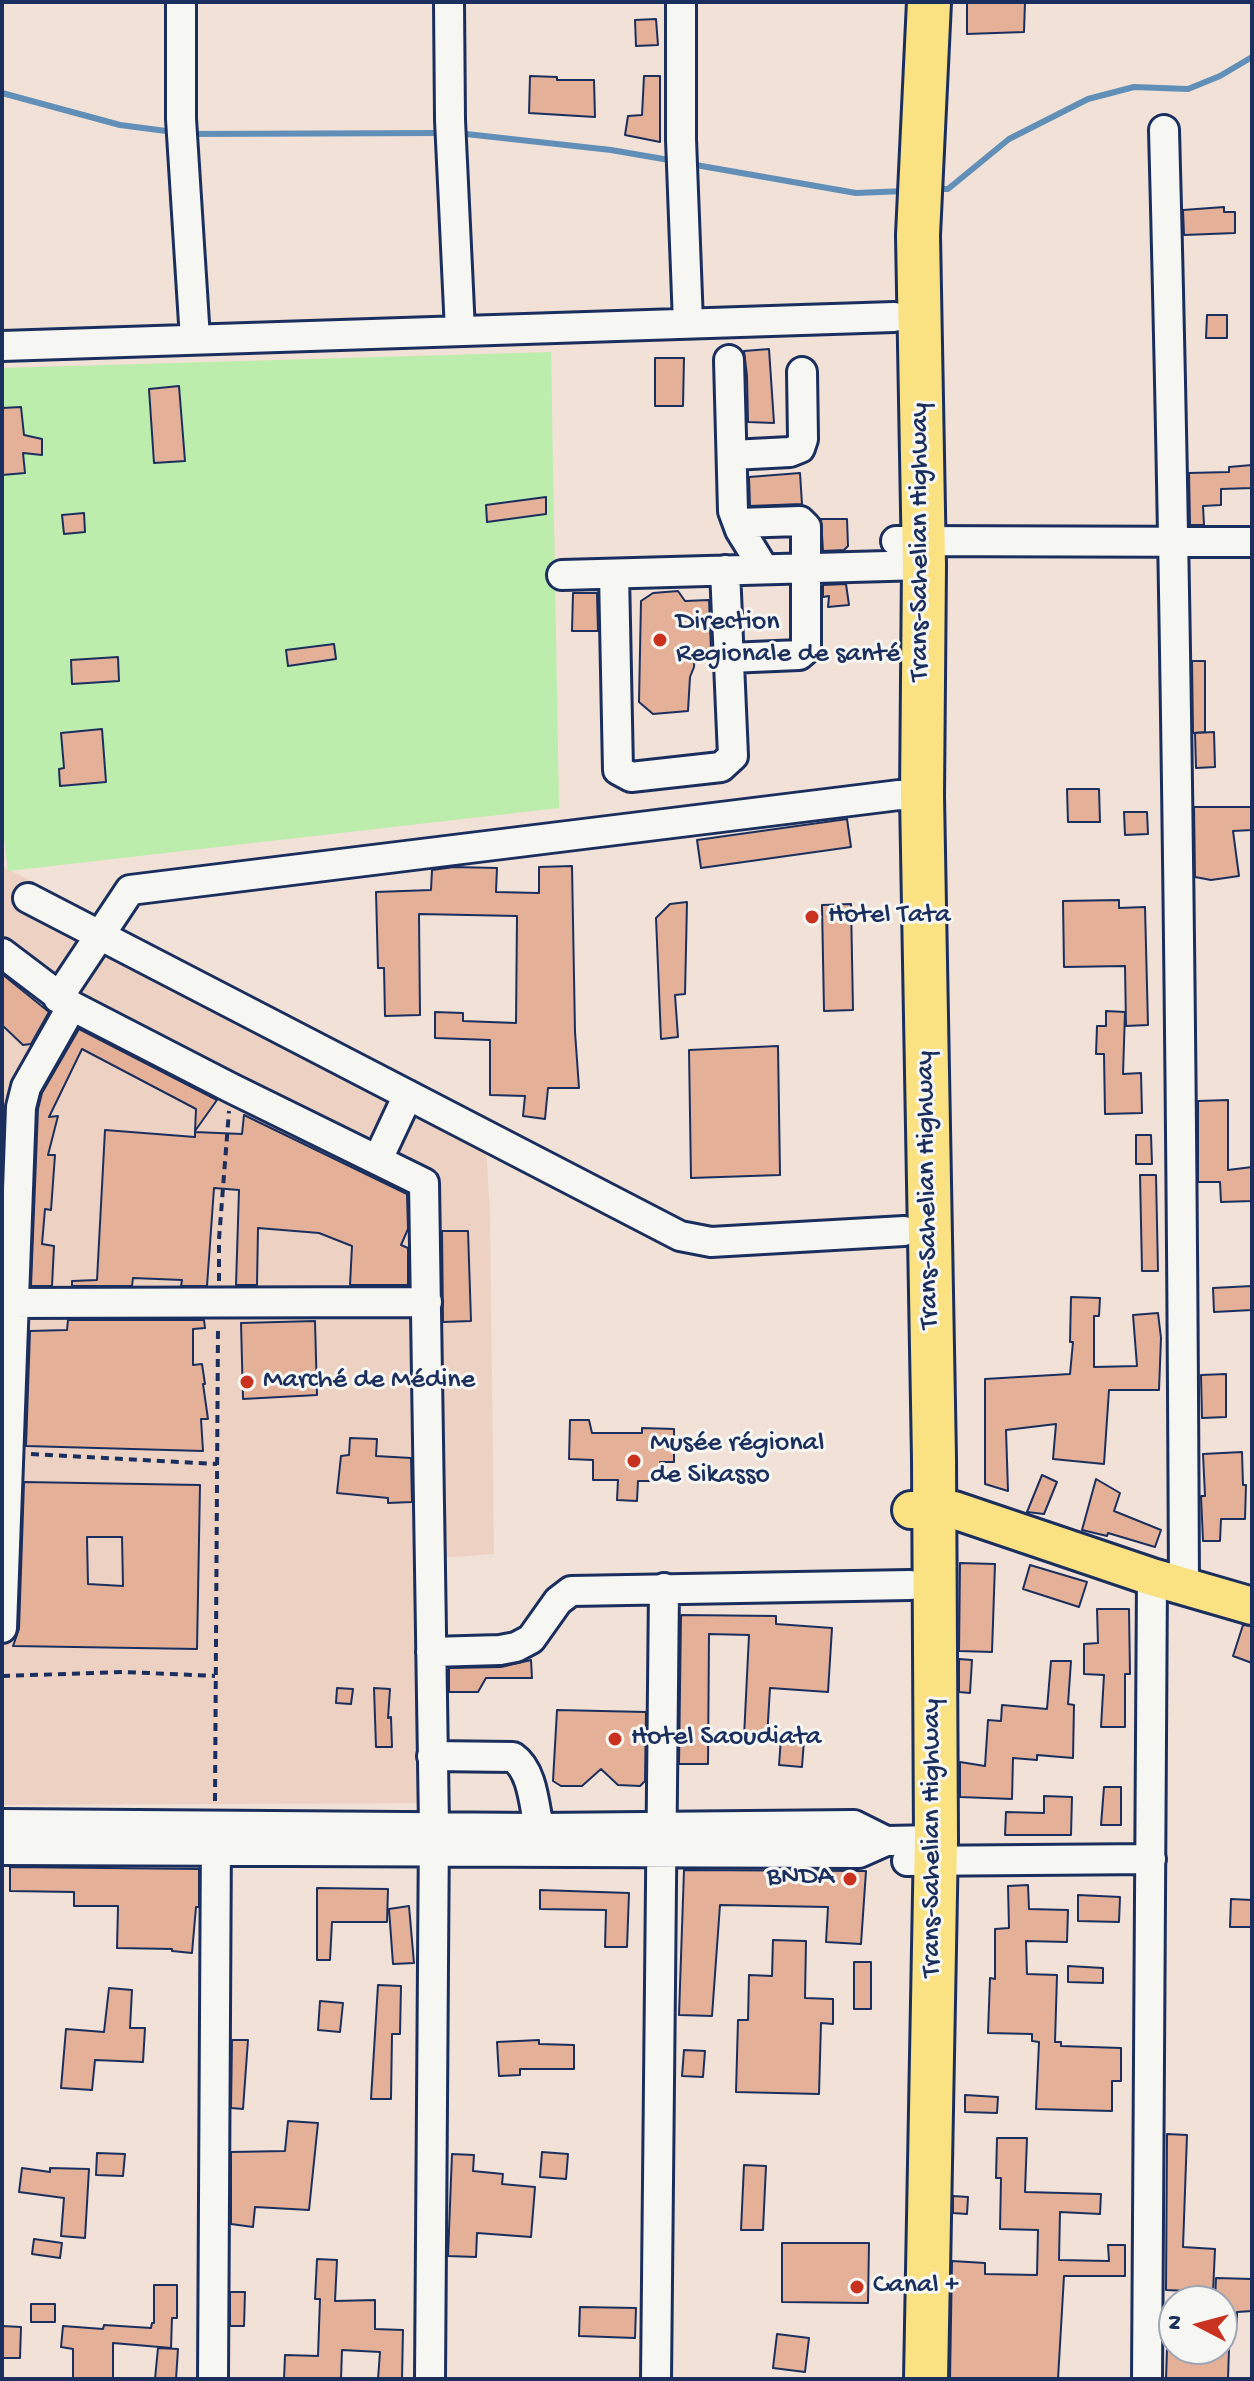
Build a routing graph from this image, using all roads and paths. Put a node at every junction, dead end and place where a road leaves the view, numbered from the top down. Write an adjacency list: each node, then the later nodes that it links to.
1 (181, 2): 11 (street)
2 (449, 2): 10 (street)
3 (681, 2): 9 (street)
4 (901, 2): 7 (highway, Trans-Sahelian Highway)
5 (929, 2): 7 (highway, Trans-Sahelian Highway)
6 (1164, 130): 18 (street)
7 (907, 192): 8 (highway, Trans-Sahelian Highway); 19 (highway, Trans-Sahelian Highway)
8 (894, 317): 9 (street); 19 (highway, Trans-Sahelian Highway)
9 (688, 323): 10 (street)
10 (460, 331): 11 (street)
11 (195, 339): 12 (street)
12 (2, 346)
13 (729, 360): 15 (street)
14 (802, 372): 15 (street)
15 (732, 455): 16 (street)
16 (738, 523): 20 (street); 21 (street)
17 (1252, 542): 18 (street)
18 (1175, 543): 19 (street); 41 (street)
19 (910, 553): 20 (street); 26 (highway, Trans-Sahelian Highway)
20 (806, 568): 21 (street); 25 (street)
21 (764, 569): 22 (street)
22 (725, 570): 23 (street); 25 (street)
23 (614, 574): 24 (street); 25 (street)
24 (562, 575)
25 (729, 658)
26 (910, 796): 28 (street); 34 (highway, Trans-Sahelian Highway); 40 (highway, Trans-Sahelian Highway)
27 (28, 898): 28 (street)
28 (100, 936): 30 (street); 32 (street)
29 (2, 953): 30 (street)
30 (65, 1002): 31 (street); 36 (street)
31 (231, 1088): 33 (street); 37 (path)
32 (408, 1095): 33 (street); 34 (street)
33 (378, 1159): 35 (street)
34 (904, 1231): 40 (highway, Trans-Sahelian Highway)
35 (427, 1302): 37 (street); 46 (street)
36 (8, 1303): 37 (street); 38 (street)
37 (218, 1303): 39 (path)
38 (9, 1453): 39 (path); 45 (street)
39 (217, 1464): 48 (path)
40 (923, 1510): 41 (main road); 42 (highway, Trans-Sahelian Highway); 55 (highway, Trans-Sahelian Highway)
41 (1168, 1581): 44 (main road); 57 (street)
42 (910, 1585): 43 (street); 55 (highway, Trans-Sahelian Highway)
43 (664, 1588): 46 (street); 54 (street)
44 (1252, 1606)
45 (2, 1628)
46 (431, 1652): 49 (street)
47 (2, 1676): 48 (path)
48 (215, 1676): 52 (path)
49 (432, 1756): 51 (street); 53 (street)
50 (2, 1824): 52 (street)
51 (539, 1828): 53 (street); 54 (street)
52 (216, 1838): 53 (street); 56 (street); 58 (street)
53 (433, 1839): 54 (street); 59 (street)
54 (663, 1839): 55 (street); 60 (street)
55 (915, 1849): 57 (street); 61 (highway, Trans-Sahelian Highway); 62 (highway, Trans-Sahelian Highway)
56 (2, 1850)
57 (1151, 1859): 63 (street)
58 (213, 2379)
59 (430, 2379)
60 (656, 2379)
61 (900, 2379)
62 (926, 2379)
63 (1147, 2379)

